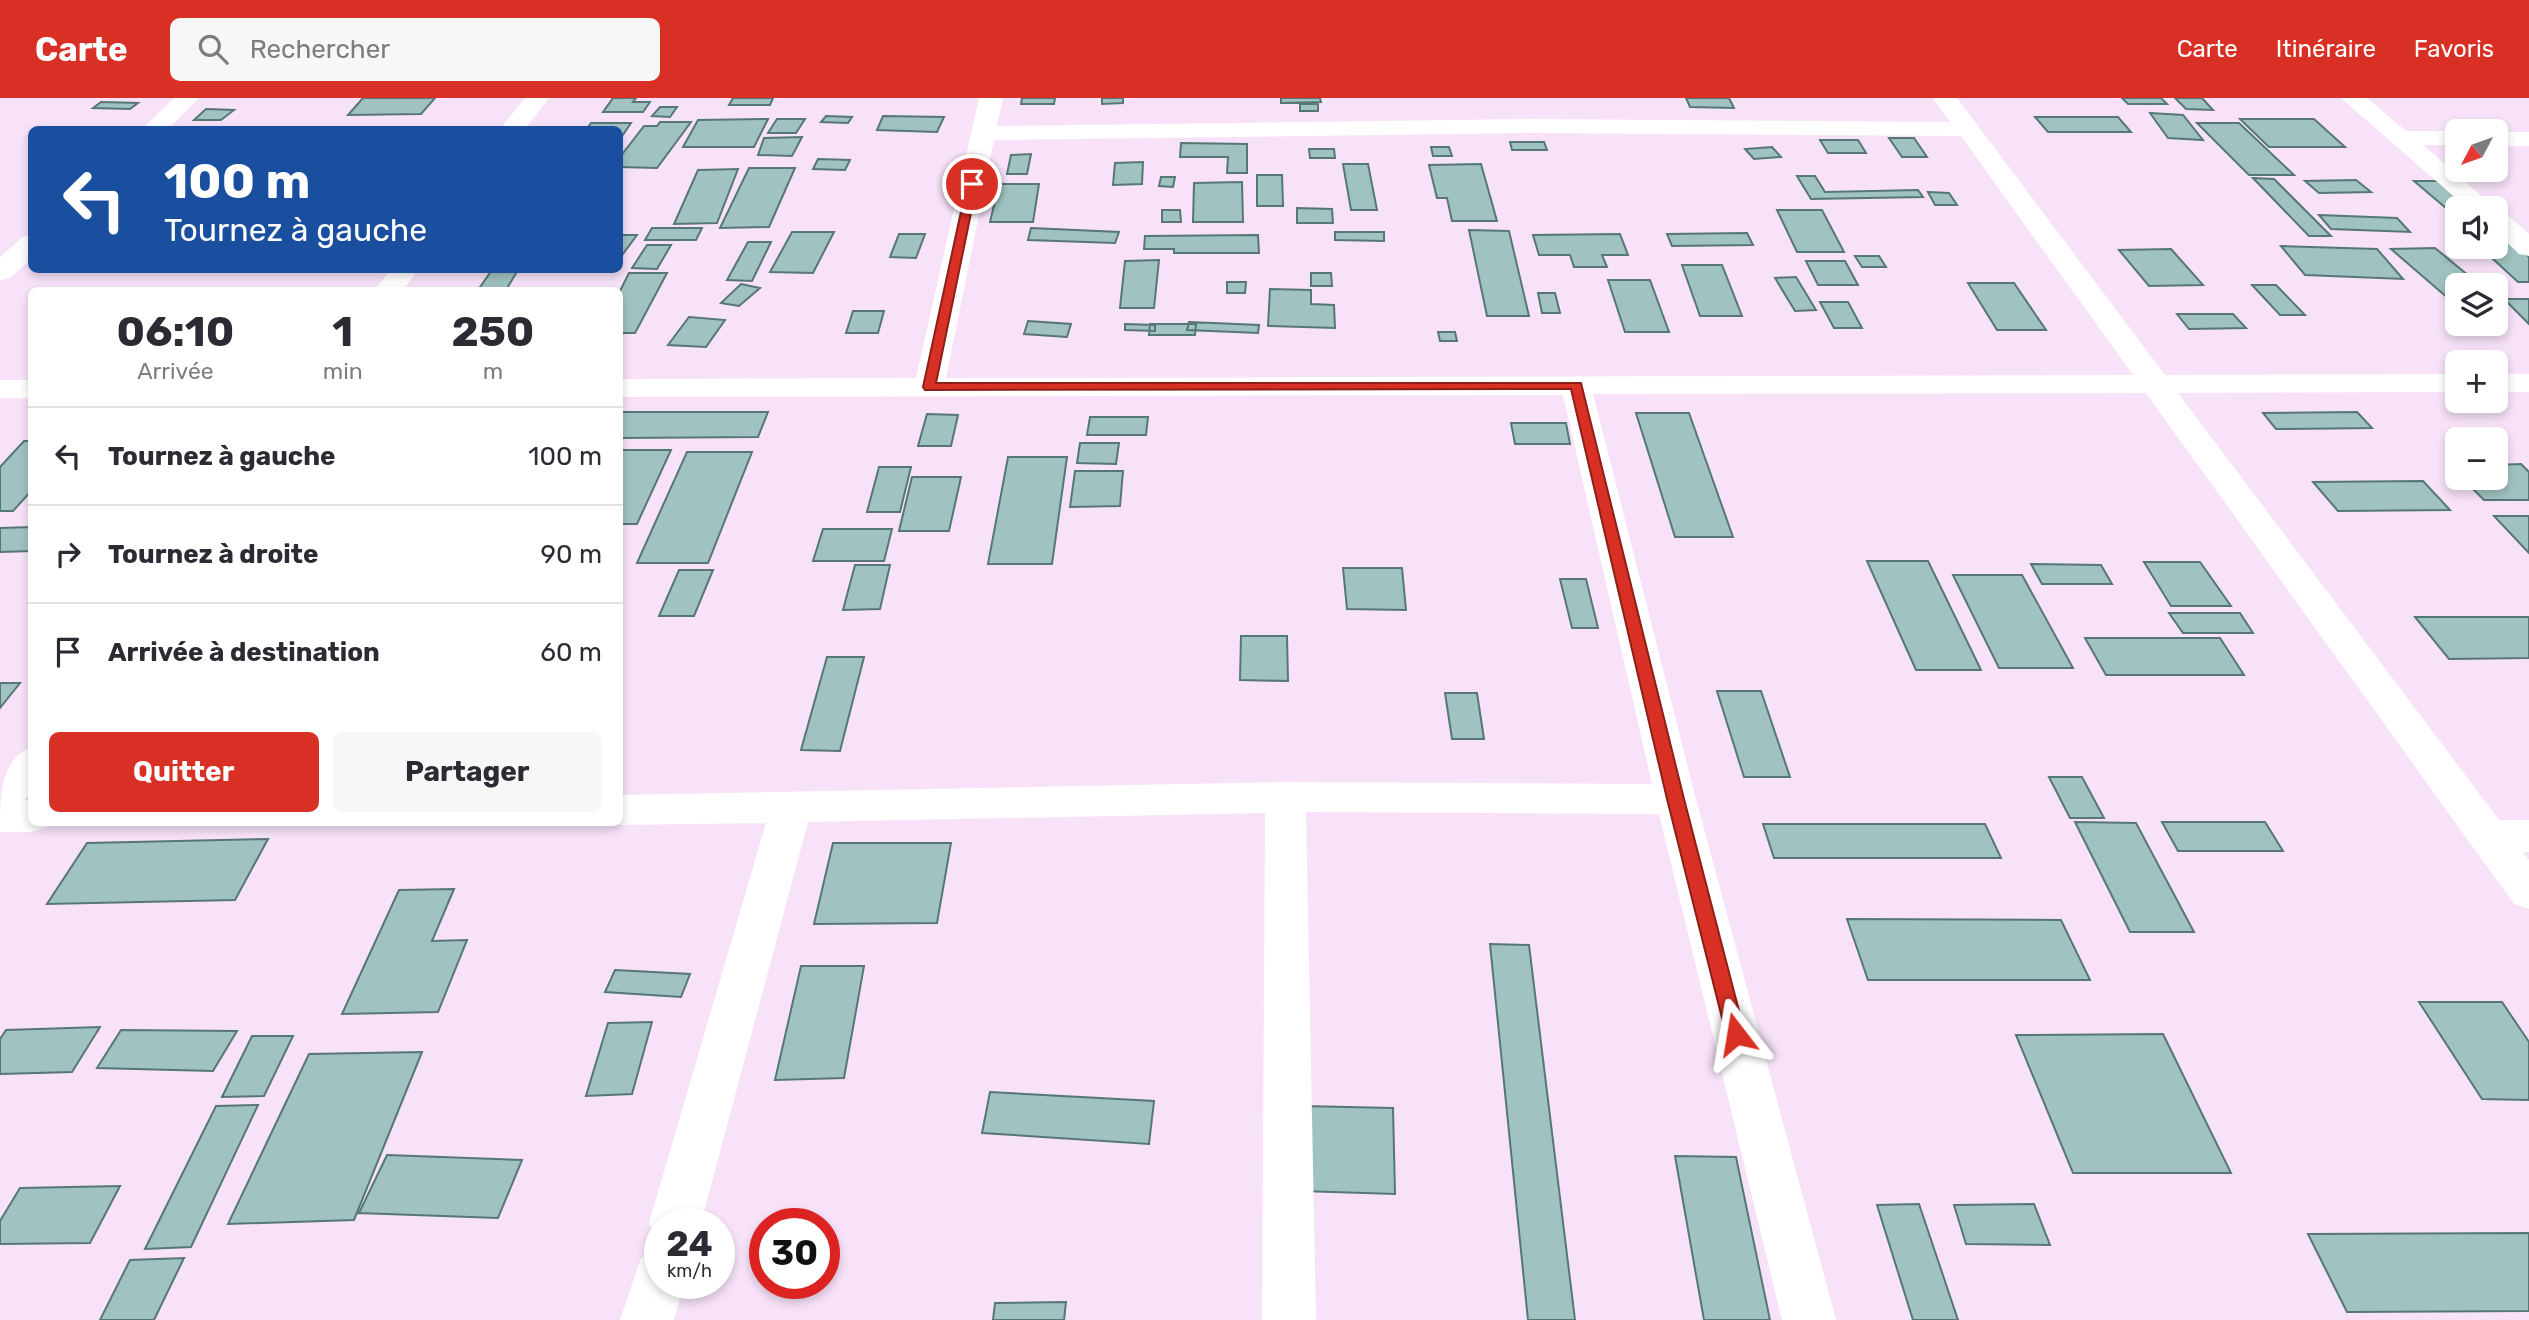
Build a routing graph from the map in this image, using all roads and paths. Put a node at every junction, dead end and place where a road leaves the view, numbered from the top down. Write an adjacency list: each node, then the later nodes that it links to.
1 (187, 98): 6 (street)
2 (537, 98): 7 (street)
3 (991, 98): 9 (street)
4 (1945, 98): 8 (street)
5 (2353, 98): 10 (street)
6 (157, 126)
7 (514, 126)
8 (1967, 129): 9 (street); 22 (street)
9 (983, 133): 24 (street)
10 (2400, 138): 11 (street); 14 (street)
11 (2445, 138)
12 (2508, 139): 13 (street)
13 (2529, 139)
14 (2468, 196)
15 (2508, 230): 17 (street)
16 (28, 247): 18 (street)
17 (2529, 248)
18 (0, 272)
19 (2445, 383): 22 (street)
20 (2508, 383): 21 (street)
21 (2529, 383)
22 (2157, 384): 23 (street); 36 (street)
23 (1577, 386): 24 (street); 30 (street)
24 (929, 387): 25 (street)
25 (623, 388)
26 (0, 389): 27 (street)
27 (28, 389)
28 (28, 766): 31 (street)
29 (1285, 797): 30 (street); 32 (street); 42 (street)
30 (1676, 799): 43 (street)
31 (0, 802)
32 (792, 808): 33 (street); 39 (street)
33 (623, 810)
34 (0, 816): 35 (street)
35 (28, 816)
36 (2488, 836): 37 (street); 38 (street)
37 (2529, 836)
38 (2529, 892)
39 (679, 1208)
40 (653, 1299): 41 (street)
41 (647, 1320)
42 (1289, 1320)
43 (1809, 1320)

